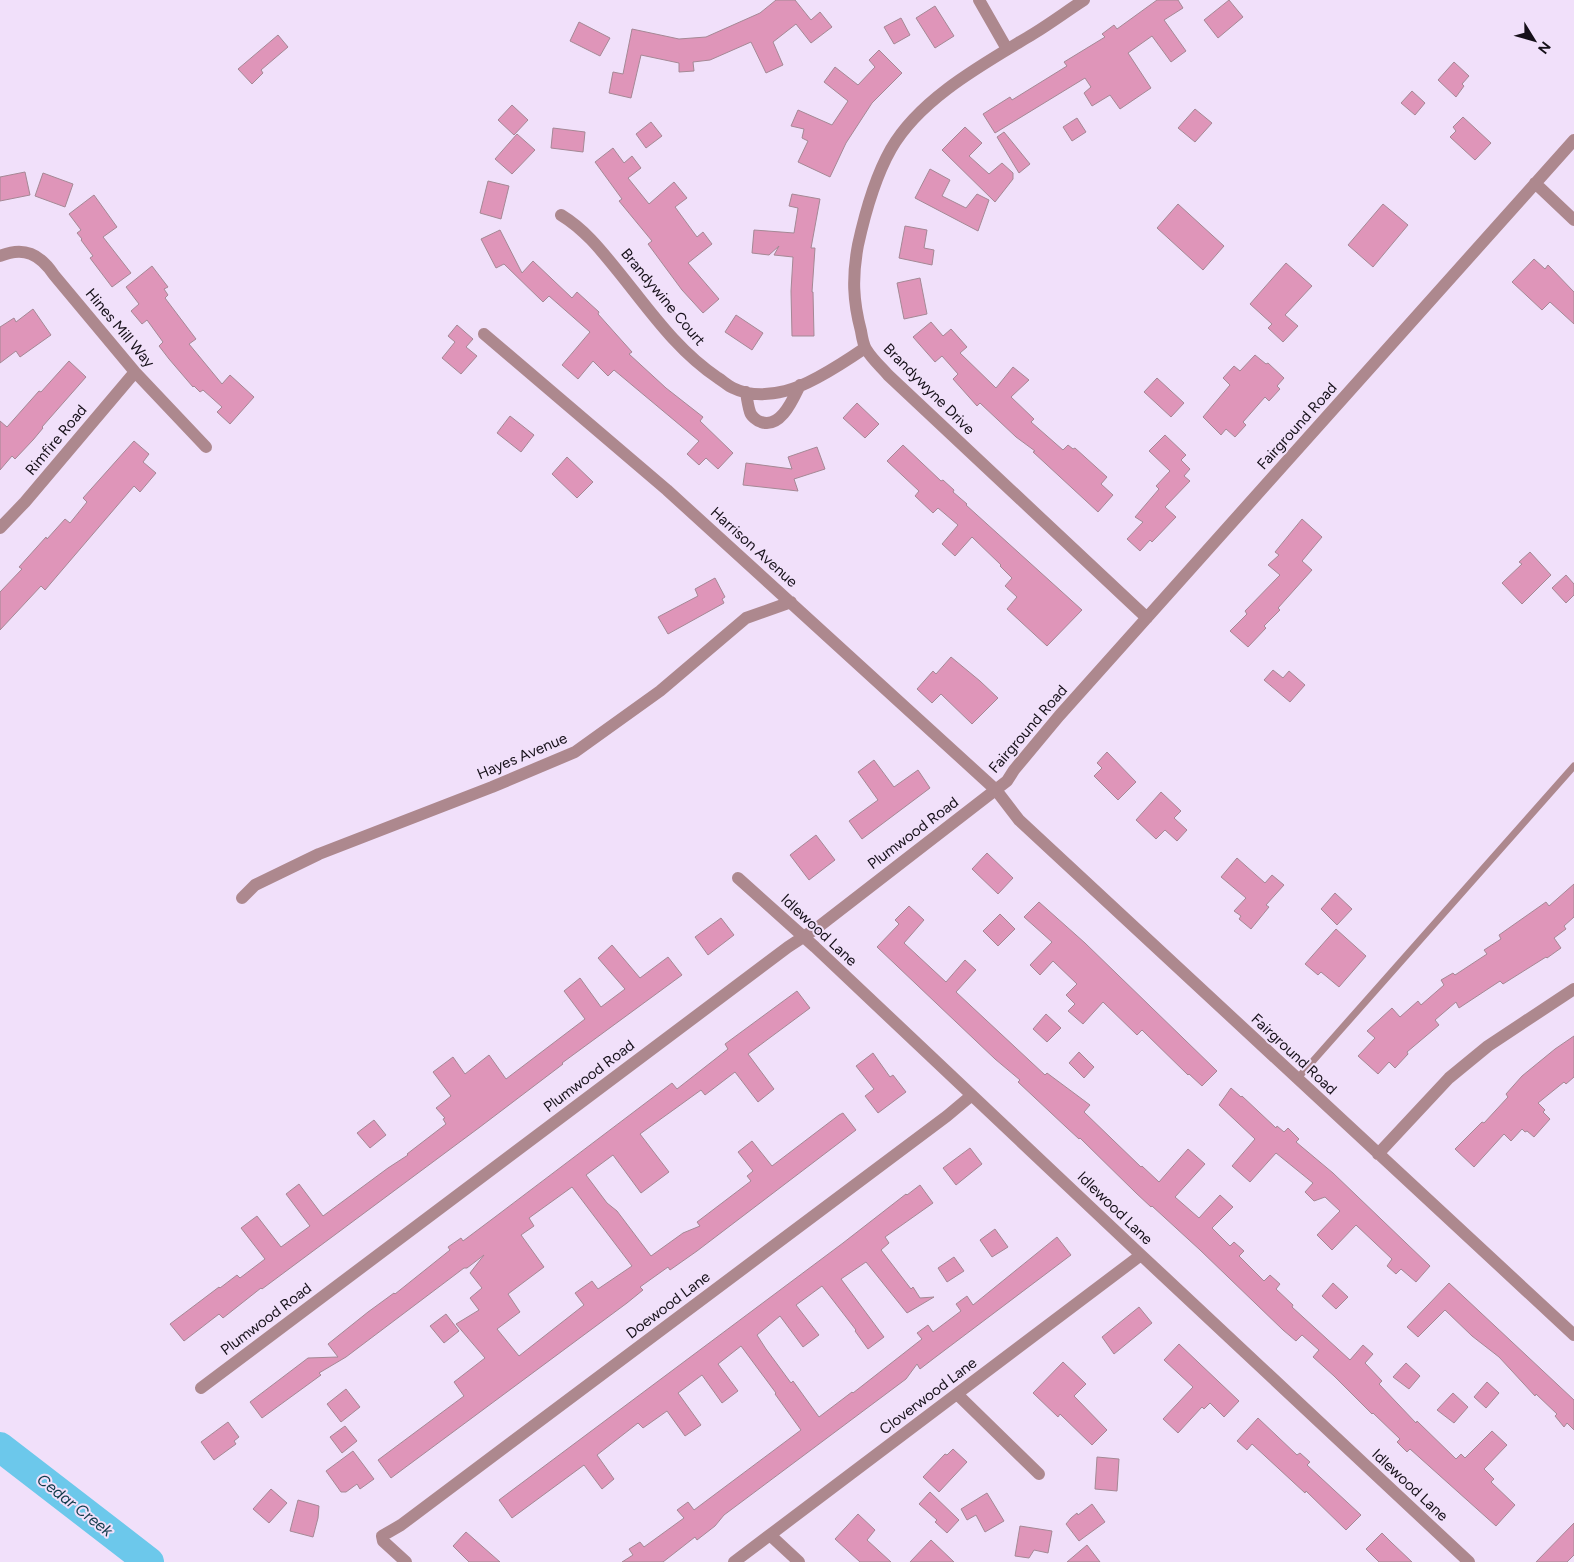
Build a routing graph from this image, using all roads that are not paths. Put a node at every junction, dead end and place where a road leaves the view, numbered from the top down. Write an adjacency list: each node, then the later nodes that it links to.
1 (979, 0): 3 (street)
2 (1084, 0): 3 (street, Brandywyne Drive)
3 (1007, 49): 10 (street, Brandywyne Drive)
4 (1574, 140): 5 (street, Fairground Road)
5 (1535, 183): 7 (street); 17 (street, Fairground Road)
6 (561, 215): 13 (street, Brandywine Court)
7 (1574, 220)
8 (0, 256): 11 (street, Hines Mill Way)
9 (484, 334): 16 (street, Harrison Avenue)
10 (865, 348): 12 (street, Brandywine Court); 17 (street, Brandywyne Drive)
11 (135, 372): 14 (street, Hines Mill Way); 15 (street, Rimfire Road)
12 (800, 386): 13 (street, Brandywine Court); 13 (street)
13 (746, 392)
14 (206, 447)
15 (0, 528)
16 (791, 602): 19 (street, Harrison Avenue); 21 (street, Hayes Avenue)
17 (1148, 618): 19 (street, Fairground Road)
18 (1574, 766): 24 (lane)
19 (996, 790): 22 (street, Plumwood Road); 24 (street, Fairground Road)
20 (738, 878): 22 (street, Idlewood Lane)
21 (242, 898)
22 (804, 937): 25 (street, Idlewood Lane); 29 (street, Plumwood Road)
23 (1574, 990): 26 (street)
24 (1297, 1079): 26 (street, Fairground Road)
25 (972, 1095): 27 (street, Idlewood Lane); 33 (street, Doewood Lane)
26 (1378, 1154): 28 (street, Fairground Road)
27 (1141, 1255): 30 (street, Cloverwood Lane); 36 (street, Idlewood Lane)
28 (1574, 1335)
29 (201, 1388)
30 (958, 1394): 31 (street); 32 (street, Cloverwood Lane)
31 (1039, 1474)
32 (770, 1535): 34 (street, Cloverwood Lane); 35 (street)
33 (406, 1562)
34 (734, 1562)
35 (798, 1562)
36 (1469, 1562)

